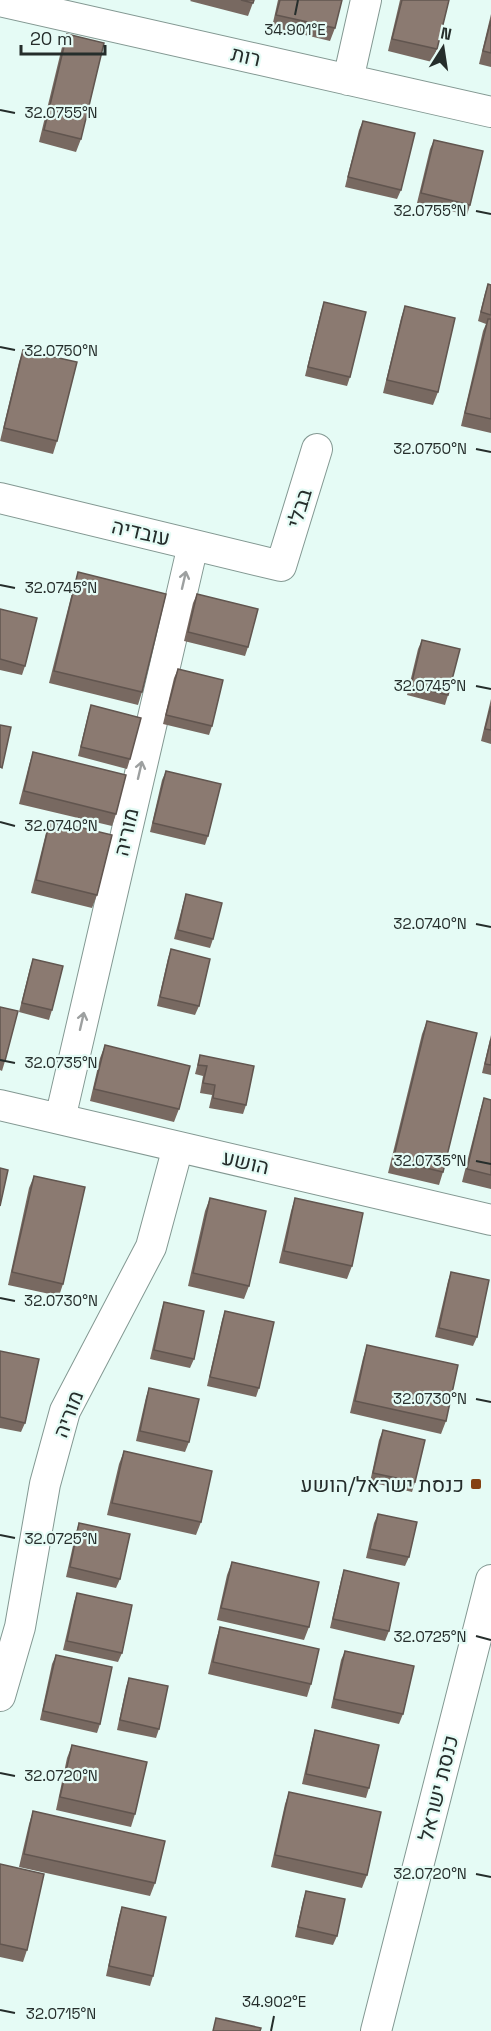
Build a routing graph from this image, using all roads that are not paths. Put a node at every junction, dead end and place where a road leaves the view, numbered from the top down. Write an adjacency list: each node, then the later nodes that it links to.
1 (366, 0): 3 (street)
2 (0, 1): 3 (street, רות)
3 (348, 80): 4 (street, רות)
4 (491, 112)
5 (317, 449): 8 (street, בבלי)
6 (0, 498): 7 (street, עובדיה)
7 (193, 544): 8 (street, עובדיה); 10 (street, מוריה, one-way to 7)
8 (282, 566)
9 (0, 1106): 10 (street, הושע)
10 (60, 1119): 11 (street, הושע)
11 (178, 1147): 12 (street, הושע); 14 (street, מוריה)
12 (491, 1220)
13 (491, 1580): 16 (street, כנסת ישראל)
14 (10, 1625): 15 (street, מוריה)
15 (0, 1696)
16 (376, 2031)

